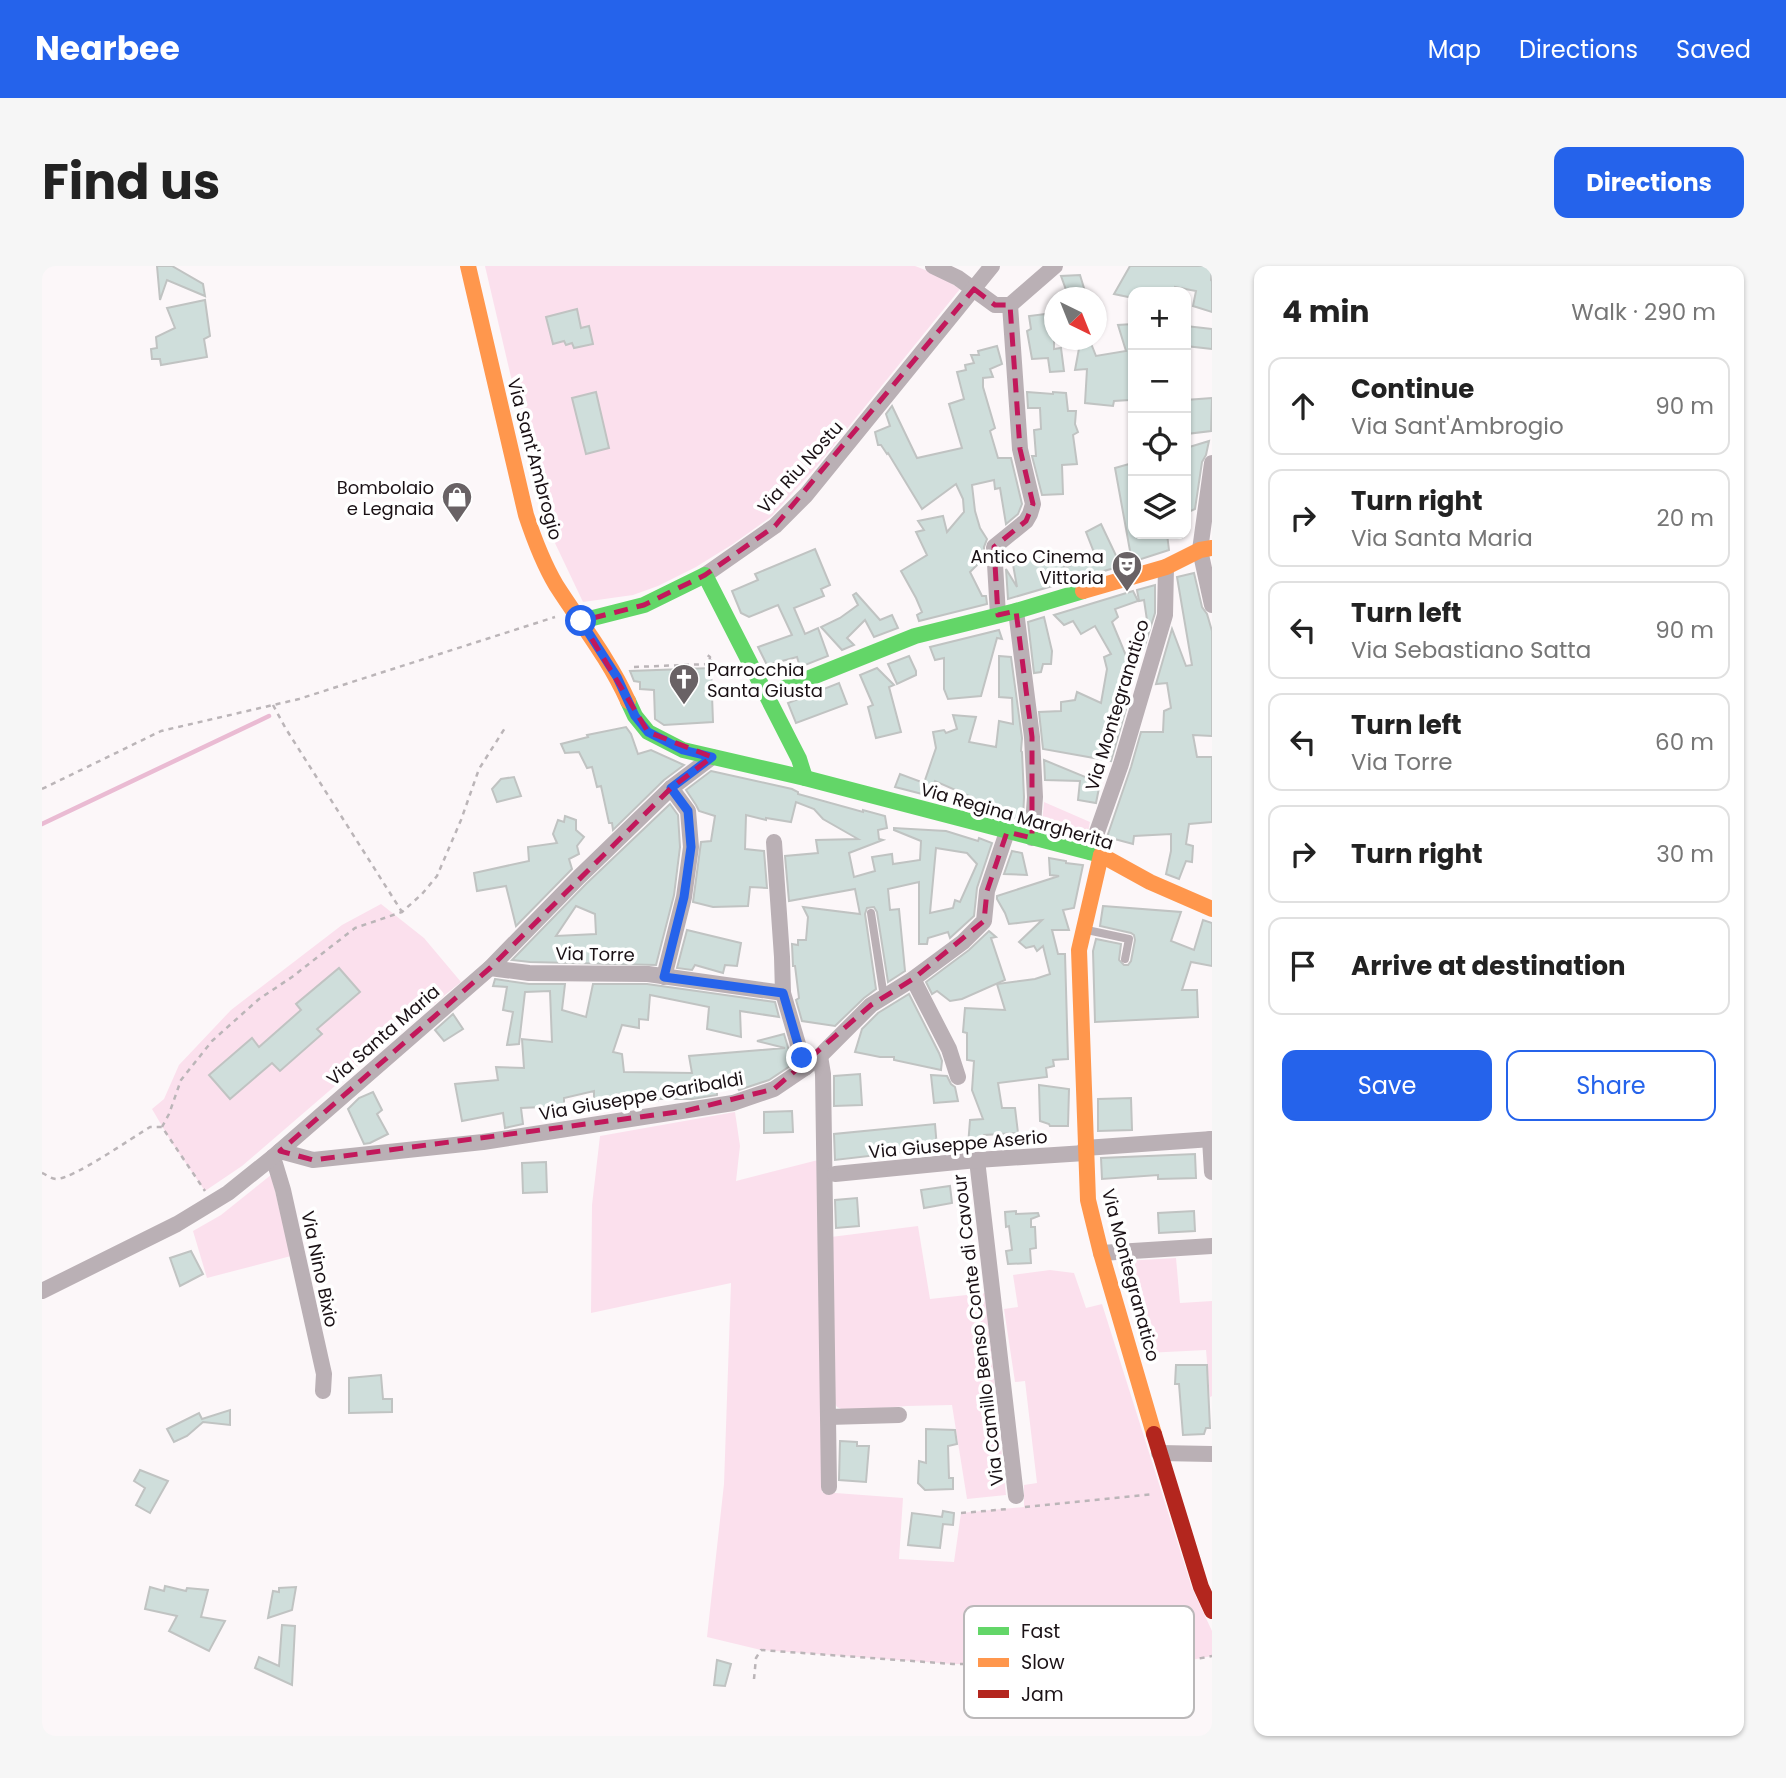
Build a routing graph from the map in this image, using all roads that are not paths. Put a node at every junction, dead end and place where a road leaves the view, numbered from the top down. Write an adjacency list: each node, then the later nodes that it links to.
1 (468, 266): 14 (street, Via Sant'Ambrogio)
2 (933, 266): 5 (street)
3 (992, 266): 5 (street, Via Riu Nostu)
4 (1055, 266): 6 (street)
5 (974, 289): 6 (street); 10 (street, Via Riu Nostu)
6 (1010, 305): 13 (street)
7 (1212, 463): 8 (street)
8 (1206, 549): 9 (street); 11 (street)
9 (1166, 567): 12 (street); 22 (street, Via Montegranatico)
10 (705, 575): 14 (street, Via Riu Nostu); 15 (street)
11 (1212, 605)
12 (1016, 611): 13 (street); 20 (street)
13 (998, 615): 15 (street)
14 (578, 616): 16 (street, Via Sant'Ambrogio)
15 (767, 695): 17 (street)
16 (712, 757): 17 (street, Via Regina Margherita); 18 (street, Via Santa Maria)
17 (805, 778): 19 (street, Via Regina Margherita)
18 (671, 788): 27 (street, Via Santa Maria); 28 (street)
19 (1007, 832): 20 (street, Via Regina Margherita); 29 (street, Via Giuseppe Garibaldi)
20 (1031, 838): 22 (street, Via Regina Margherita)
21 (774, 842): 30 (street)
22 (1095, 854): 23 (street, Via Regina Margherita); 25 (street, Via Montegranatico)
23 (1212, 909)
24 (871, 914): 31 (lane)
25 (1084, 929): 26 (lane); 36 (street, Via Montegranatico)
26 (1125, 959)
27 (490, 968): 28 (street, Via Torre); 37 (street, Via Santa Maria)
28 (664, 977): 30 (street, Via Torre)
29 (913, 979): 31 (street, Via Giuseppe Garibaldi); 34 (street)
30 (783, 993): 33 (street)
31 (884, 997): 32 (street, Via Giuseppe Garibaldi)
32 (820, 1056): 33 (street, Via Giuseppe Garibaldi); 46 (street)
33 (805, 1068): 37 (street, Via Giuseppe Garibaldi)
34 (958, 1077)
35 (1211, 1139): 36 (street, Via Giuseppe Aserio); 39 (street)
36 (1085, 1150): 38 (street, Via Giuseppe Aserio); 42 (street, Via Montegranatico)
37 (276, 1154): 43 (street, Via Santa Maria); 44 (street, Via Nino Bixio)
38 (977, 1160): 40 (street, Via Giuseppe Aserio); 50 (street, Via Camillo Benso Conte di Cavour)
39 (1212, 1172)
40 (835, 1174)
41 (1212, 1246): 42 (street)
42 (1101, 1253): 47 (street, Via Montegranatico)
43 (42, 1291)
44 (323, 1391)
45 (900, 1415): 46 (street)
46 (828, 1417): 49 (street)
47 (1160, 1453): 48 (street); 51 (street, Via Montegranatico)
48 (1212, 1454)
49 (829, 1487)
50 (1017, 1504)
51 (1212, 1611)

